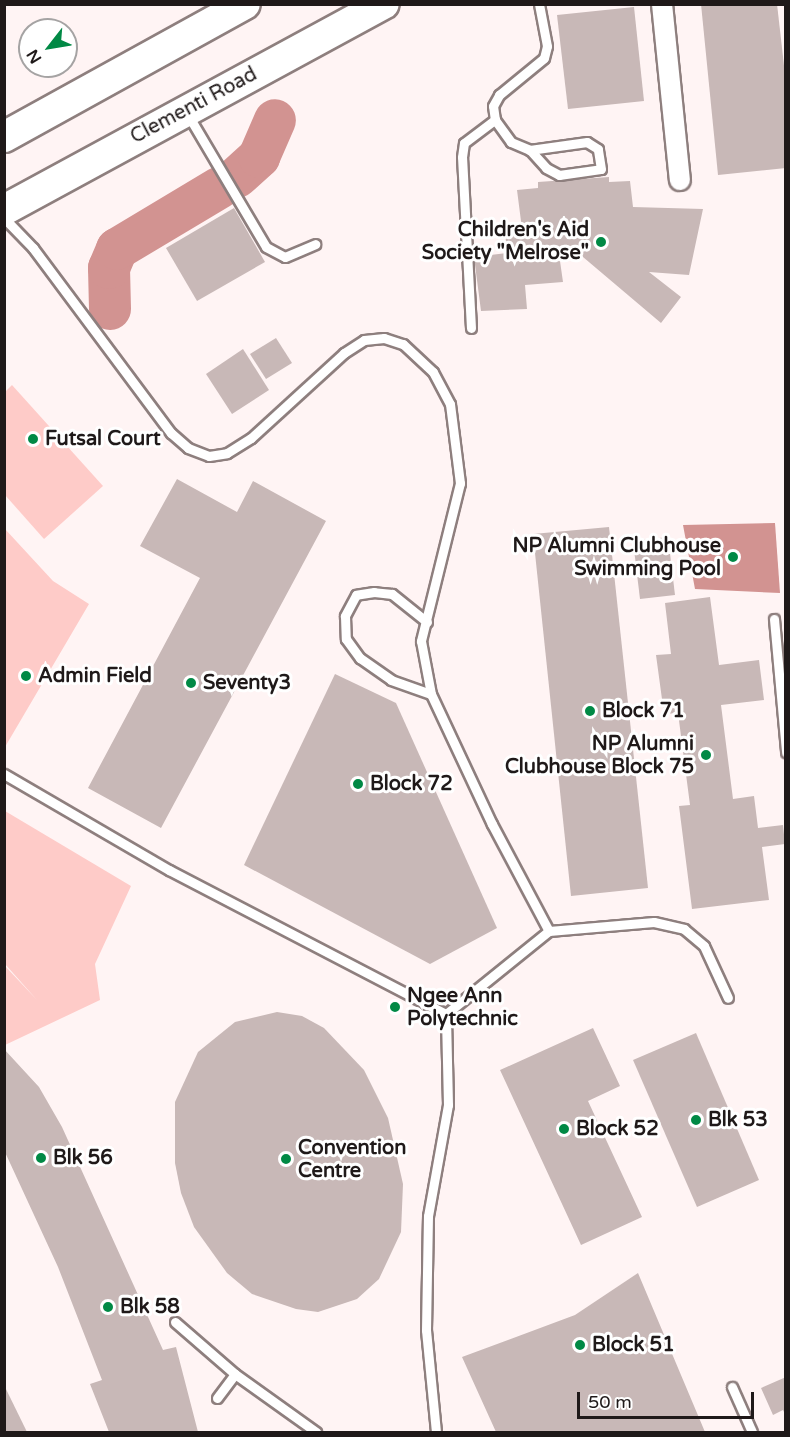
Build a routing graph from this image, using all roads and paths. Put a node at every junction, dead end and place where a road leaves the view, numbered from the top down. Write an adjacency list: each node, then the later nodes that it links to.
1 (245, 4): 7 (main road)
2 (384, 4): 5 (main road, Clementi Road)
3 (539, 4): 6 (lane)
4 (662, 4): 9 (street)
5 (186, 111): 10 (main road, Clementi Road); 12 (lane)
6 (495, 120): 8 (lane); 13 (lane)
7 (4, 137)
8 (531, 150): 8 (lane)
9 (680, 180)
10 (4, 210)
11 (4, 218): 15 (lane)
12 (315, 244)
13 (471, 328)
14 (774, 619): 17 (lane)
15 (426, 622): 16 (lane); 16 (lane)
16 (430, 694): 19 (lane)
17 (786, 752)
18 (4, 774): 21 (lane)
19 (549, 931): 20 (lane); 21 (lane)
20 (728, 998)
21 (446, 1014): 27 (lane)
22 (175, 1322): 23 (lane)
23 (235, 1374): 25 (lane); 26 (lane)
24 (732, 1387): 28 (lane)
25 (217, 1398)
26 (316, 1432)
27 (436, 1432)
28 (752, 1432)

